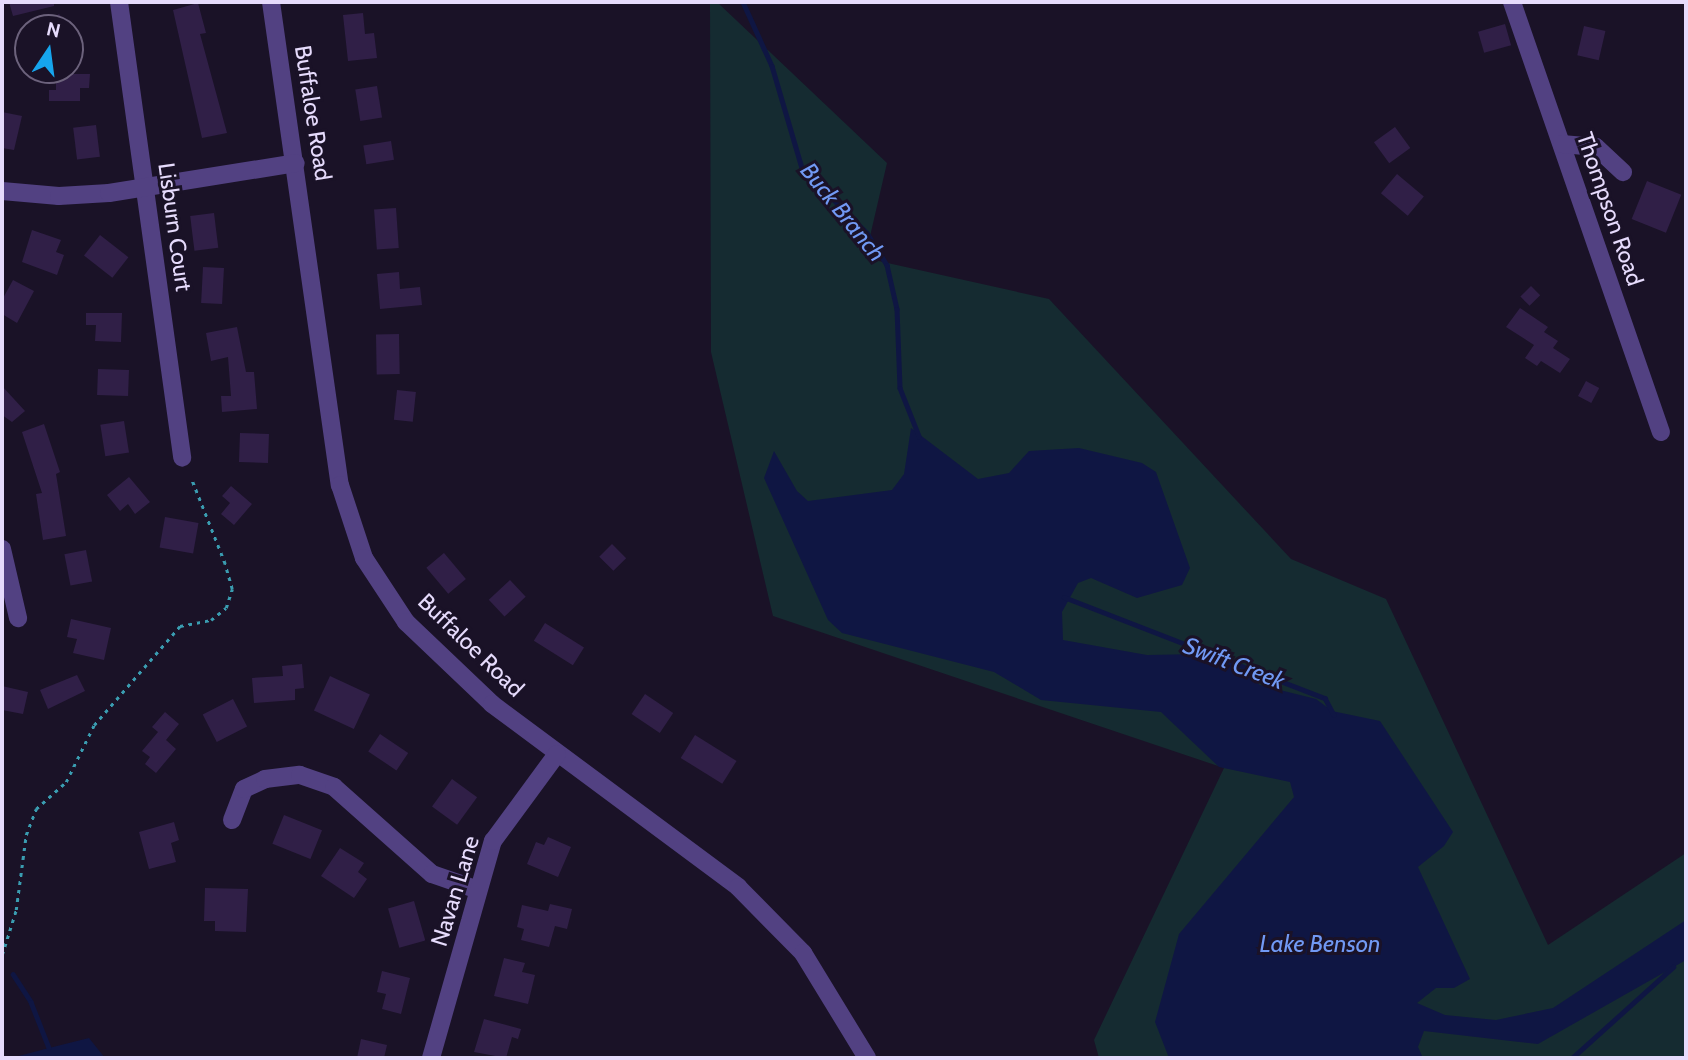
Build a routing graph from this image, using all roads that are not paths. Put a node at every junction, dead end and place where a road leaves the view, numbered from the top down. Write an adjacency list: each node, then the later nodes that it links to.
1 (119, 2): 7 (street, Lisburn Court)
2 (271, 2): 5 (street, Buffaloe Road)
3 (1512, 2): 4 (street, Thompson Road)
4 (1562, 144): 6 (street); 9 (street, Thompson Road)
5 (296, 163): 7 (street); 13 (street, Buffaloe Road)
6 (1623, 172)
7 (145, 187): 8 (street); 10 (street, Lisburn Court)
8 (2, 191)
9 (1661, 432)
10 (182, 458)
11 (2, 549): 12 (street)
12 (18, 618)
13 (557, 754): 15 (street, Navan Lane); 17 (street, Buffaloe Road)
14 (232, 820): 15 (street)
15 (478, 890): 16 (street, Navan Lane)
16 (430, 1058)
17 (867, 1058)

